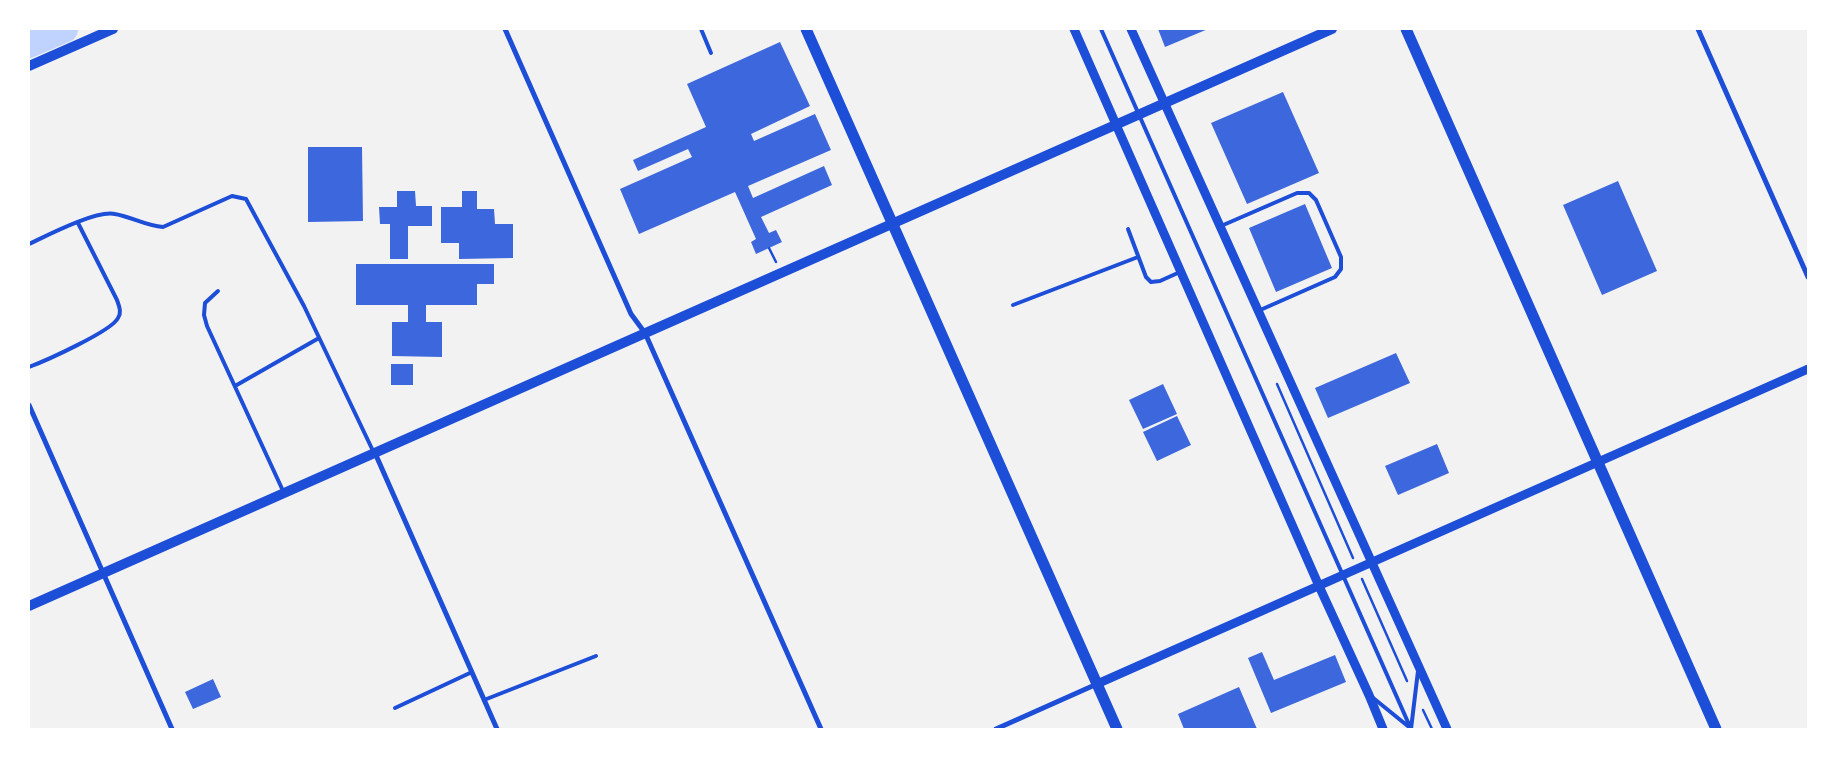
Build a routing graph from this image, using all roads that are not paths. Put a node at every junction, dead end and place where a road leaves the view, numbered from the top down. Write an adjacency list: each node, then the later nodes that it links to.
1 (113, 29): 12 (main road)
2 (505, 29): 27 (street)
3 (701, 29): 11 (lane)
4 (806, 29): 17 (main road)
5 (1074, 29): 15 (street)
6 (1101, 29): 14 (lane)
7 (1131, 29): 13 (street)
8 (1332, 29): 13 (main road)
9 (1406, 29): 34 (main road)
10 (1698, 29): 23 (street)
11 (711, 53)
12 (29, 66)
13 (1164, 103): 14 (main road); 18 (street)
14 (1139, 114): 15 (main road); 38 (lane)
15 (1115, 125): 17 (main road); 22 (street)
16 (78, 223): 20 (lane); 28 (lane); 29 (lane)
17 (892, 224): 27 (main road); 44 (main road)
18 (1220, 226): 26 (street); 26 (lane)
19 (1128, 228): 21 (lane)
20 (29, 244)
21 (1138, 257): 22 (lane); 25 (lane)
22 (1180, 272): 39 (street)
23 (1808, 277)
24 (218, 291): 31 (lane)
25 (1013, 305)
26 (1258, 311): 36 (street)
27 (645, 333): 33 (main road); 50 (street)
28 (319, 338): 31 (lane); 33 (lane)
29 (29, 367)
30 (1808, 369): 34 (street)
31 (235, 386): 35 (lane)
32 (29, 405): 37 (street)
33 (374, 453): 35 (main road); 43 (street)
34 (1598, 462): 36 (street); 56 (main road)
35 (284, 493): 37 (main road)
36 (1372, 562): 38 (street); 42 (street)
37 (103, 573): 40 (main road); 48 (street)
38 (1343, 575): 39 (street); 54 (lane)
39 (1319, 586): 44 (street); 45 (street)
40 (29, 606)
41 (596, 656): 46 (lane)
42 (1419, 667): 54 (lane); 55 (street)
43 (472, 672): 46 (street); 47 (lane)
44 (1097, 684): 51 (street); 52 (main road)
45 (1369, 695): 53 (street); 54 (lane)
46 (484, 700): 49 (street)
47 (394, 708)
48 (172, 729)
49 (497, 729)
50 (821, 729)
51 (996, 729)
52 (1118, 729)
53 (1383, 729)
54 (1411, 729)
55 (1447, 729)
56 (1716, 729)

